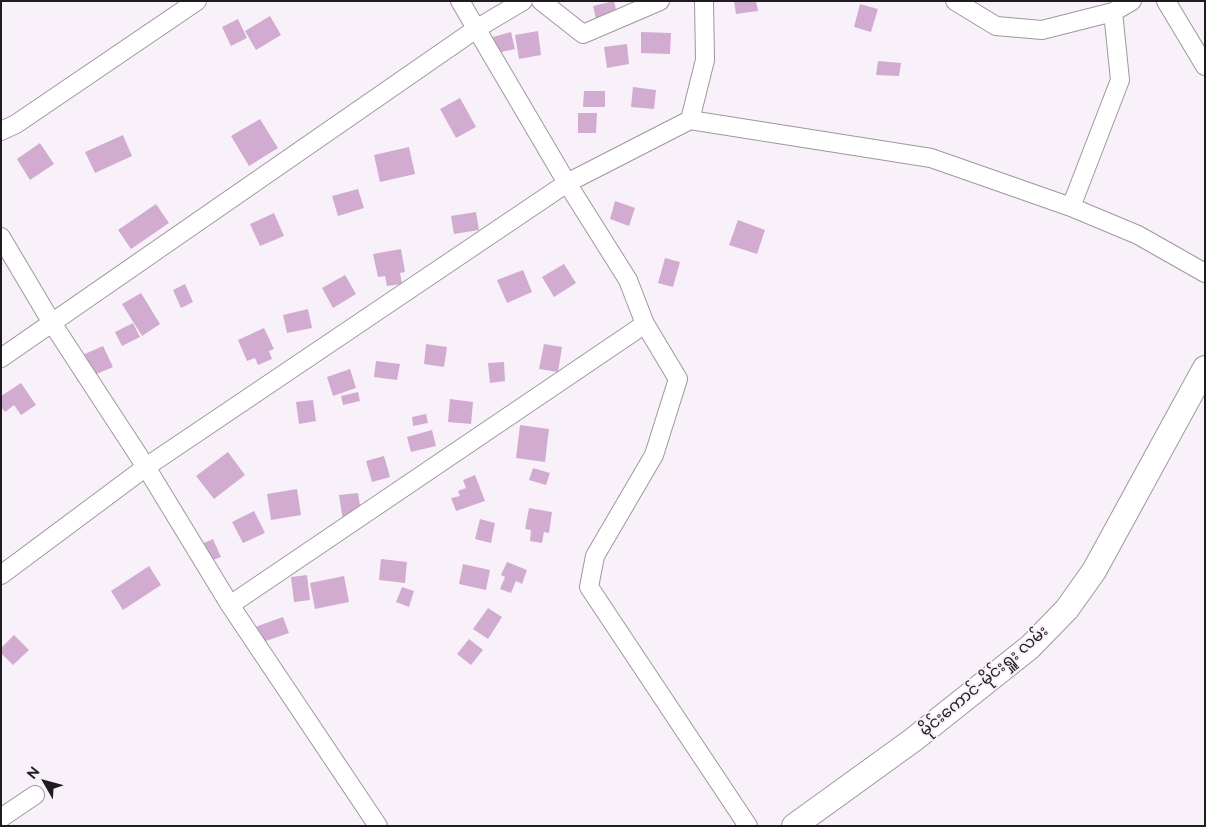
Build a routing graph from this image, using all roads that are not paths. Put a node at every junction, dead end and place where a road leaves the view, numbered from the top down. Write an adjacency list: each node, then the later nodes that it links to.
1 (197, 1): 14 (street)
2 (460, 1): 11 (street)
3 (523, 1): 11 (street)
4 (541, 1): 5 (street)
5 (660, 1)
6 (704, 1): 13 (street)
7 (955, 1): 10 (street)
8 (1132, 1): 10 (street)
9 (1166, 1): 12 (street)
10 (1114, 12): 16 (street)
11 (476, 29): 15 (street); 19 (street)
12 (1205, 66)
13 (690, 120): 15 (street); 16 (street)
14 (1, 131)
15 (567, 183): 20 (street); 23 (street)
16 (1070, 207): 18 (street)
17 (1, 237): 19 (street)
18 (1205, 273)
19 (52, 323): 21 (street); 23 (street)
20 (645, 324): 25 (street); 29 (street)
21 (1, 358)
22 (1205, 368): 30 (main road, မိုင်းကောင်-မိုင်းရှူး လမ်း)
23 (146, 467): 24 (street); 25 (street)
24 (1, 575)
25 (230, 605): 28 (street)
26 (35, 795): 27 (street)
27 (1, 818)
28 (378, 826)
29 (748, 826)
30 (794, 826)

